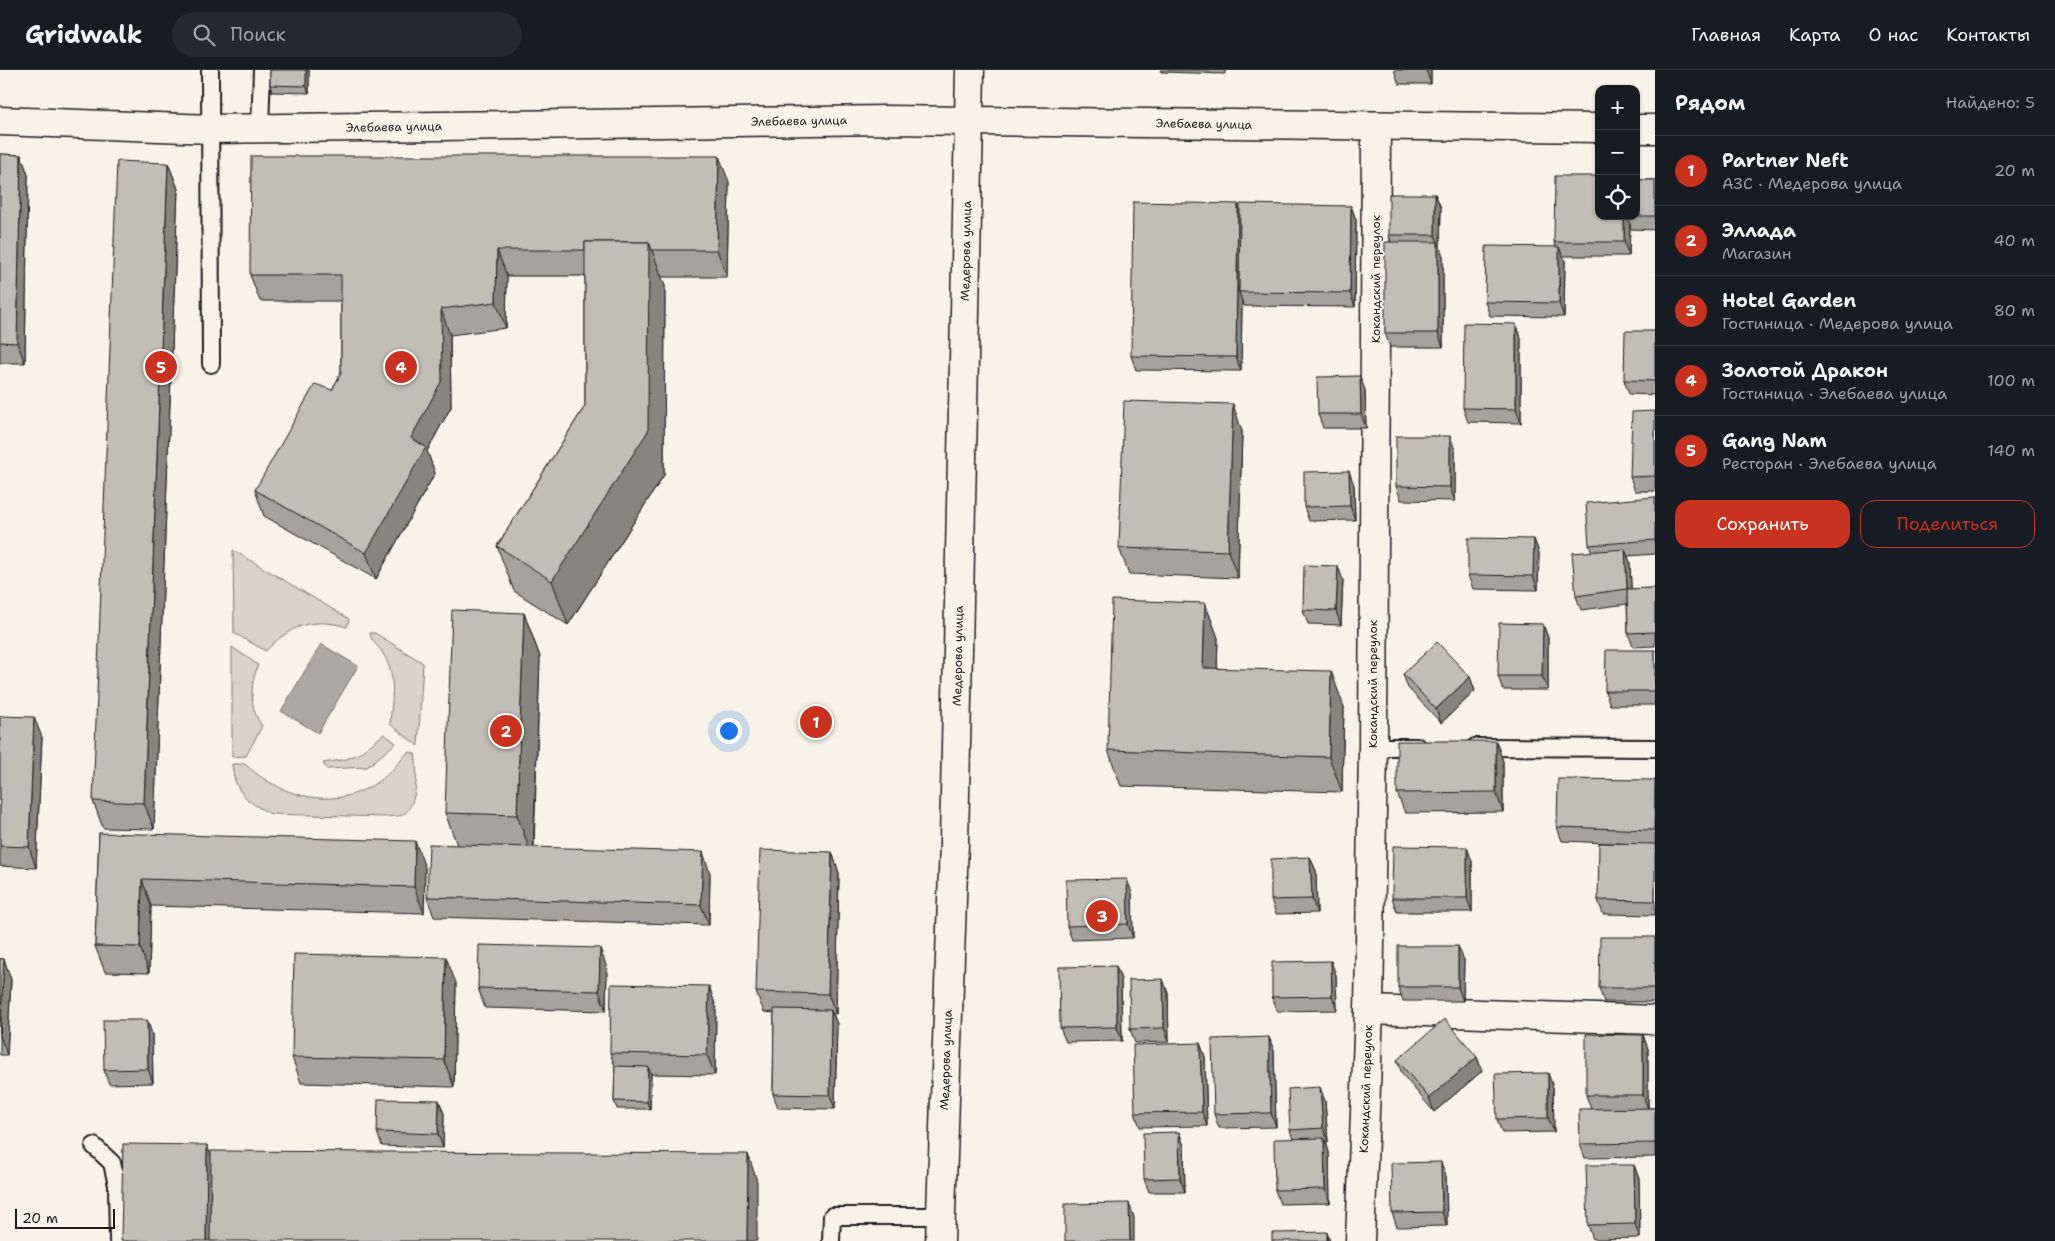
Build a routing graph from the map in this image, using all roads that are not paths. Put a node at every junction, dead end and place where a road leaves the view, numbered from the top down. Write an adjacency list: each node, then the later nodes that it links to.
1 (210, 70): 9 (lane)
2 (262, 70): 7 (lane)
3 (970, 70): 5 (street, Медерова улица)
4 (0, 121): 9 (street, Элебаева улица)
5 (969, 121): 6 (street, Элебаева улица); 7 (street, Элебаева улица); 20 (street, Медерова улица)
6 (1376, 126): 8 (street, Элебаева улица); 13 (street, Кокандский переулок)
7 (260, 128): 9 (street, Элебаева улица)
8 (1595, 128)
9 (211, 129): 12 (lane)
10 (1640, 129): 11 (street)
11 (1655, 129)
12 (211, 364)
13 (1373, 746): 14 (lane); 17 (street, Кокандский переулок)
14 (1431, 747)
15 (1461, 747): 16 (lane)
16 (1655, 748)
17 (1369, 1010): 18 (street); 23 (street, Кокандский переулок)
18 (1655, 1020)
19 (94, 1146): 21 (lane)
20 (940, 1228): 22 (lane)
21 (118, 1241)
22 (831, 1241)
23 (1360, 1241)

